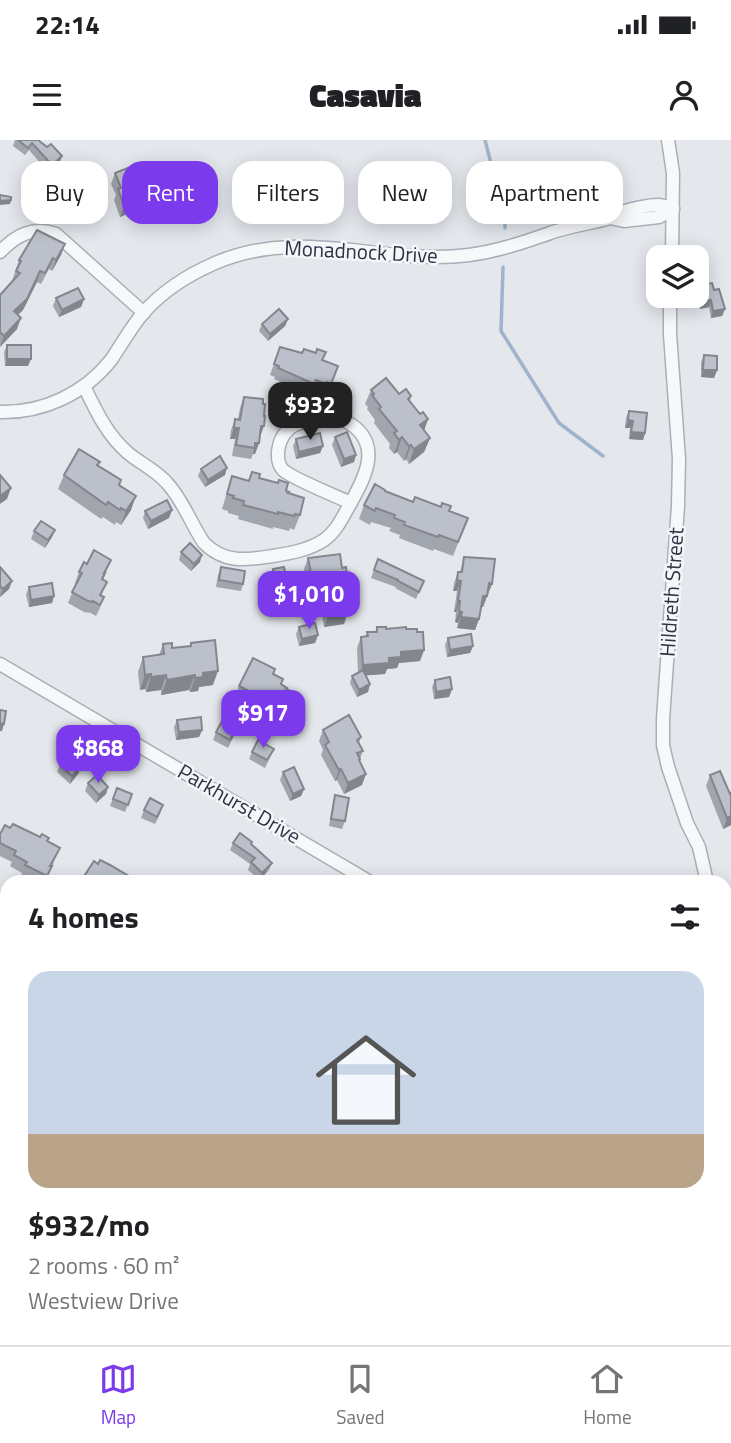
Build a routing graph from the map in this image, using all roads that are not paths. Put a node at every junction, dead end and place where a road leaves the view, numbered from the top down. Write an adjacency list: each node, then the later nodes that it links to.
1 (668, 140): 2 (street)
2 (673, 209): 3 (street); 6 (street, Monadnock Drive)
3 (672, 245)
4 (0, 252): 6 (street)
5 (670, 308): 12 (street, Hildreth Street)
6 (144, 313): 7 (street, Monadnock Drive)
7 (84, 386): 8 (street, Monadnock Drive); 9 (street)
8 (0, 412)
9 (351, 502): 9 (street)
10 (0, 664): 11 (street, Parkhurst Drive)
11 (358, 875)
12 (705, 875)

